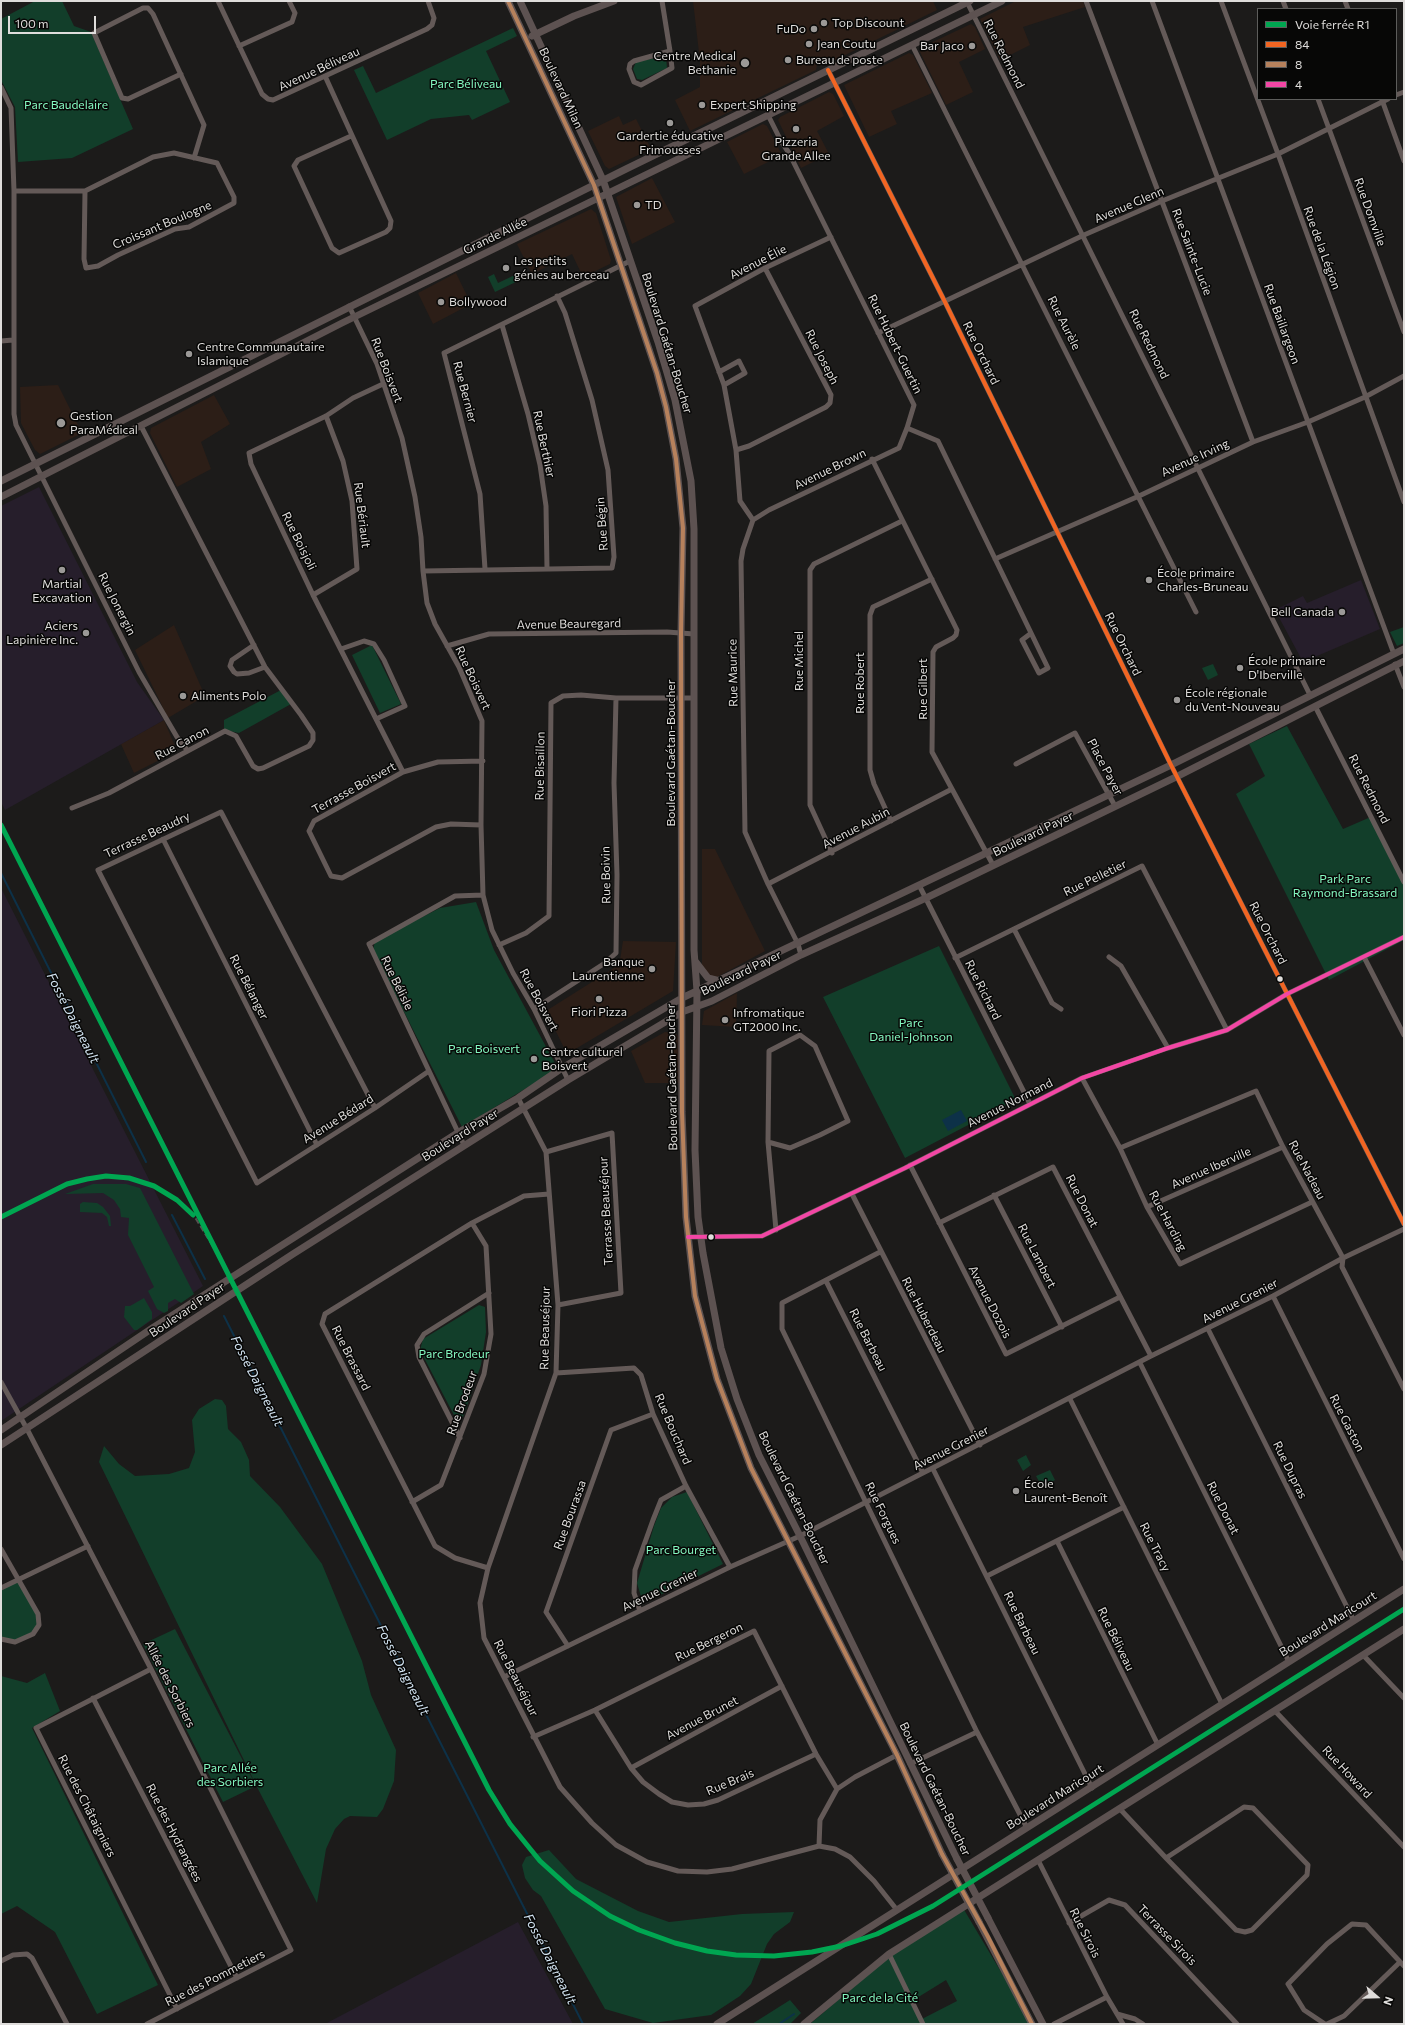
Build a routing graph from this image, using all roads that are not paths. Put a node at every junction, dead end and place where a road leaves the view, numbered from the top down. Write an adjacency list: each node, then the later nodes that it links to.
1 (218, 1): 18 (street, Avenue Béliveau)
2 (289, 1): 18 (street)
3 (428, 1): 22 (street, Avenue Béliveau)
4 (508, 1): 16 (main road, Boulevard Milan)
5 (520, 1): 15 (main road, Boulevard Milan)
6 (614, 1): 12 (main road)
7 (662, 1): 19 (street)
8 (1002, 1): 14 (main road, Grande Allée)
9 (1086, 1): 42 (street, Rue Sainte-Lucie)
10 (1152, 1): 36 (street, Rue Baillargeon)
11 (1221, 1): 25 (street, Rue de la Légion)
12 (605, 2): 15 (main road)
13 (969, 2): 14 (street, Rue Redmond); 20 (main road, Grande Allée)
14 (973, 15): 17 (main road, Grande Allée); 43 (street, Rue Redmond)
15 (535, 35): 16 (main road); 35 (main road, Boulevard Milan)
16 (526, 39): 37 (main road, Boulevard Milan)
17 (912, 45): 23 (main road, Grande Allée); 46 (street, Rue Aurèle)
18 (239, 46): 22 (street, Avenue Béliveau)
19 (670, 51): 19 (street)
20 (828, 70): 23 (street, Rue Orchard); 35 (main road, Grande Allée)
21 (181, 74): 21 (street); 33 (street)
22 (325, 76): 31 (street)
23 (834, 83): 29 (main road, Grande Allée); 50 (street, Rue Orchard)
24 (1, 87): 38 (street, Rue Jonergin)
25 (1257, 98)
26 (1258, 100): 32 (street, Rue de la Légion)
27 (1318, 100): 30 (street, Rue Domville)
28 (1382, 100): 30 (street, Avenue Glenn); 34 (street)
29 (768, 114): 40 (main road, Grande Allée); 44 (street, Rue Hubert-Guertin)
30 (1329, 129): 32 (street, Avenue Glenn); 54 (street, Rue Domville)
31 (351, 136): 31 (street)
32 (1278, 154): 36 (street, Avenue Glenn); 62 (street, Rue de la Légion)
33 (194, 158): 39 (street, Croissant Boulogne); 39 (street, Croissant Boulogne)
34 (1404, 161)
35 (603, 180): 37 (main road, Grande Allée); 40 (main road, Boulevard Gaétan-Boucher)
36 (1218, 180): 42 (street, Avenue Glenn); 64 (street, Rue Baillargeon)
37 (594, 186): 41 (main road, Boulevard Gaétan-Boucher); 51 (main road, Grande Allée)
38 (14, 191): 39 (street, Croissant Boulogne); 57 (street, Rue Jonergin)
39 (85, 191)
40 (607, 193): 41 (main road, Grande Allée); 45 (main road, Boulevard Gaétan-Boucher)
41 (598, 198): 47 (main road, Boulevard Gaétan-Boucher); 52 (main road, Grande Allée)
42 (1162, 201): 43 (street, Avenue Glenn); 67 (street, Rue Sainte-Lucie)
43 (1084, 235): 46 (street, Avenue Glenn); 71 (street, Rue Redmond)
44 (831, 238): 48 (street, Avenue Élie); 55 (street, Rue Hubert-Guertin)
45 (630, 261): 47 (street, Rue Bernier); 88 (main road, Boulevard Gaétan-Boucher)
46 (1023, 264): 50 (street, Avenue Glenn); 74 (street, Rue Aurèle)
47 (620, 265): 49 (street, Rue Bernier); 87 (main road, Boulevard Gaétan-Boucher)
48 (765, 268): 58 (street, Avenue Élie); 68 (street, Rue Joseph)
49 (557, 296): 53 (street, Rue Bernier); 83 (street, Rue Bégin)
50 (946, 302): 55 (street, Avenue Glenn); 79 (street, Rue Orchard)
51 (349, 306): 52 (street, Rue Boisvert); 70 (main road, Grande Allée)
52 (354, 317): 60 (street, Rue Boisvert); 65 (main road, Grande Allée)
53 (502, 325): 81 (street, Rue Bernier); 83 (street, Rue Berthier)
54 (1404, 332)
55 (878, 333): 66 (street, Rue Hubert-Guertin)
56 (1, 340): 57 (street)
57 (13, 340): 70 (street, Rue Jonergin)
58 (719, 372): 61 (street); 61 (street)
59 (1404, 376): 62 (street, Avenue Irving)
60 (384, 384): 63 (street, Rue Boisjoli); 82 (street, Rue Boisvert)
61 (724, 385): 68 (street)
62 (1365, 397): 64 (street, Avenue Irving); 76 (street, Rue de la Légion)
63 (326, 416): 85 (street, Rue Bériault); 85 (street, Rue Boisjoli)
64 (1308, 422): 67 (street, Avenue Irving); 94 (street, Rue Baillargeon)
65 (141, 426): 72 (main road, Grande Allée); 90 (street, Rue Canon)
66 (907, 428): 69 (street, Avenue Brown); 80 (street)
67 (1253, 442): 71 (street, Avenue Irving)
68 (736, 450): 77 (street)
69 (872, 459): 77 (street, Avenue Brown); 78 (street, Rue Gilbert)
70 (35, 464): 72 (street, Rue Jonergin); 73 (main road, Grande Allée)
71 (1199, 468): 74 (street, Avenue Irving); 99 (street, Rue Redmond)
72 (41, 476): 75 (main road, Grande Allée); 105 (street, Rue Jonergin)
73 (1, 481)
74 (1139, 496): 79 (street, Avenue Irving); 86 (street, Rue Aurèle)
75 (1, 497)
76 (1404, 502)
77 (753, 520): 124 (street, Rue Maurice)
78 (902, 521): 84 (street, Rue Gilbert); 118 (street, Rue Michel)
79 (1057, 531): 80 (street, Avenue Irving); 108 (street, Rue Orchard)
80 (995, 559): 89 (street)
81 (485, 569): 82 (street, Rue Bégin); 83 (street, Rue Bégin)
82 (423, 570): 91 (street, Rue Boisvert)
83 (547, 570)
84 (932, 579): 111 (street, Rue Gilbert); 115 (street, Rue Robert)
85 (313, 595): 92 (street, Rue Boisjoli)
86 (1196, 612)
87 (681, 633): 88 (street, Avenue Beauregard); 91 (street, Avenue Beauregard); 101 (main road, Boulevard Gaétan-Boucher)
88 (694, 634): 102 (main road, Boulevard Gaétan-Boucher)
89 (1030, 634): 89 (street)
90 (254, 645): 97 (street, Rue Canon); 97 (street)
91 (446, 646): 106 (street, Rue Boisvert)
92 (341, 649): 104 (street, Rue Boisjoli); 104 (street)
93 (1404, 649): 94 (main road, Boulevard Payer)
94 (1394, 654): 99 (main road, Boulevard Payer)
95 (1404, 661): 96 (main road, Boulevard Payer)
96 (1395, 664): 98 (street); 103 (main road, Boulevard Payer)
97 (265, 667): 105 (street, Rue Canon)
98 (1404, 687)
99 (1310, 695): 108 (main road, Boulevard Payer)
100 (616, 698): 101 (street, Rue Bisaillon); 131 (street, Rue Bisaillon); 142 (street, Rue Boivin)
101 (682, 698): 102 (street, Rue Bisaillon); 120 (main road, Boulevard Gaétan-Boucher)
102 (694, 698): 121 (main road, Boulevard Gaétan-Boucher)
103 (1315, 706): 110 (main road, Boulevard Payer); 123 (street, Rue Redmond)
104 (376, 719): 109 (street, Rue Boisjoli)
105 (187, 750): 114 (street, Rue Canon)
106 (483, 761): 109 (street, Terrasse Boisvert); 116 (street, Rue Boisvert)
107 (1016, 764): 112 (street, Place Payer)
108 (1171, 765): 110 (street, Rue Orchard); 112 (main road, Boulevard Payer)
109 (403, 772): 116 (street, Terrasse Boisvert)
110 (1178, 776): 113 (main road, Boulevard Payer); 139 (street, Rue Orchard)
111 (952, 790): 115 (street, Avenue Aubin); 119 (street, Rue Gilbert)
112 (1108, 794): 113 (street, Place Payer); 119 (main road, Boulevard Payer)
113 (1115, 806): 122 (main road, Boulevard Payer)
114 (72, 808)
115 (891, 821): 118 (street, Avenue Aubin)
116 (481, 825): 126 (street, Rue Boisvert)
117 (163, 839): 156 (street, Terrasse Beaudry); 160 (street, Rue Bélanger); 166 (street, Terrasse Beaudry)
118 (832, 853): 124 (street, Avenue Aubin)
119 (984, 853): 122 (street, Rue Gilbert); 125 (main road, Boulevard Payer)
120 (682, 862): 121 (main road); 140 (main road, Boulevard Gaétan-Boucher)
121 (694, 862): 136 (main road, Boulevard Gaétan-Boucher)
122 (993, 865): 127 (main road, Boulevard Payer)
123 (1404, 882)
124 (768, 884): 130 (street, Rue Maurice)
125 (919, 885): 127 (street, Rue Richard); 130 (main road, Boulevard Payer)
126 (484, 895): 131 (street, Rue Boisvert); 151 (street, Rue Bélisle)
127 (926, 898): 132 (main road, Boulevard Payer); 135 (street, Rue Richard)
128 (1014, 929): 135 (street, Rue Pelletier); 143 (street); 145 (street, Rue Pelletier)
129 (1404, 937): 134 (street, Avenue Normand)
130 (798, 944): 132 (street, Rue Maurice); 137 (main road, Boulevard Payer)
131 (499, 945): 142 (street, Rue Boisvert)
132 (801, 955): 141 (main road, Boulevard Payer)
133 (1109, 957): 149 (street)
134 (1364, 957): 139 (street, Avenue Normand); 147 (street)
135 (955, 958): 155 (street, Rue Richard)
136 (695, 960): 137 (main road); 138 (main road, Boulevard Gaétan-Boucher)
137 (720, 981): 138 (main road, Boulevard Payer)
138 (697, 992): 140 (main road, Boulevard Payer); 141 (main road, Boulevard Gaétan-Boucher)
139 (1287, 994): 145 (street, Avenue Normand); 174 (street, Rue Orchard)
140 (682, 998): 144 (main road, Boulevard Gaétan-Boucher); 146 (main road, Boulevard Payer)
141 (696, 1006): 144 (main road, Boulevard Payer); 178 (main road, Boulevard Gaétan-Boucher)
142 (534, 1009): 150 (street, Rue Boisvert)
143 (1061, 1009)
144 (682, 1012): 148 (main road, Boulevard Payer); 177 (main road, Boulevard Gaétan-Boucher)
145 (1227, 1030): 149 (street, Avenue Normand)
146 (621, 1033): 148 (main road); 150 (main road, Boulevard Payer)
147 (1404, 1035)
148 (628, 1044): 153 (main road, Boulevard Payer)
149 (1168, 1048): 152 (street, Avenue Normand)
150 (562, 1068): 153 (street, Rue Boisvert); 154 (main road, Boulevard Payer)
151 (429, 1071): 156 (street, Avenue Bédard); 158 (street, Rue Bélisle)
152 (1082, 1078): 155 (street, Avenue Normand); 162 (street, Rue Harding)
153 (568, 1080): 157 (main road, Boulevard Payer)
154 (518, 1098): 157 (street, Rue Beauséjour); 158 (main road, Boulevard Payer)
155 (1030, 1104): 165 (street, Avenue Normand)
156 (375, 1108): 160 (street, Avenue Bédard)
157 (523, 1110): 161 (main road, Boulevard Payer); 164 (street, Rue Beauséjour)
158 (459, 1132): 161 (street, Rue Bélisle); 179 (main road, Boulevard Payer)
159 (768, 1142): 159 (street); 175 (street)
160 (317, 1145): 166 (street, Avenue Bédard)
161 (464, 1145): 181 (main road, Boulevard Payer)
162 (1120, 1148): 163 (street, Rue Nadeau); 171 (street, Rue Harding)
163 (1283, 1148): 170 (street, Rue Nadeau); 171 (street, Avenue Iberville)
164 (546, 1152): 167 (street, Rue Beauséjour); 187 (street, Terrasse Beauséjour)
165 (910, 1166): 168 (street, Avenue Normand); 173 (street, Avenue Dozois)
166 (257, 1183)
167 (549, 1194): 172 (street, Rue Brassard); 187 (street, Rue Beauséjour)
168 (852, 1194): 175 (street, Avenue Normand); 180 (street, Rue Huberdeau)
169 (994, 1195): 173 (street, Rue Donat); 186 (street, Rue Donat); 188 (street, Rue Lambert)
170 (1312, 1202): 171 (street, Rue Harding); 182 (street, Rue Nadeau)
171 (1147, 1207)
172 (472, 1223): 184 (street, Rue Brodeur); 206 (street, Rue Brassard)
173 (939, 1223): 188 (street, Avenue Dozois)
174 (1404, 1224)
175 (776, 1230): 178 (street, Avenue Normand)
176 (1404, 1230): 182 (street, Avenue Grenier)
177 (688, 1236): 178 (street, Avenue Normand); 210 (main road, Boulevard Gaétan-Boucher)
178 (701, 1237): 209 (main road, Boulevard Gaétan-Boucher)
179 (286, 1243): 181 (main road); 197 (main road, Boulevard Payer)
180 (880, 1252): 183 (street, Rue Forgues); 202 (street, Rue Huberdeau)
181 (293, 1254): 198 (main road, Boulevard Payer)
182 (1343, 1258): 185 (street, Avenue Grenier); 194 (street, Rue Nadeau)
183 (826, 1281): 204 (street, Rue Barbeau); 207 (street, Rue Forgues)
184 (489, 1293): 200 (street, Rue Brodeur); 200 (street)
185 (1273, 1296): 189 (street, Avenue Grenier); 214 (street, Rue Gaston)
186 (1120, 1297): 188 (street, Avenue Dozois); 190 (street, Rue Donat)
187 (558, 1305): 192 (street, Rue Beauséjour)
188 (1062, 1327)
189 (1208, 1329): 190 (street, Avenue Grenier); 222 (street, Rue Dupras)
190 (1151, 1356): 191 (street, Avenue Grenier)
191 (1140, 1363): 195 (street, Avenue Grenier); 227 (street, Rue Donat)
192 (556, 1373): 196 (street, Rue Bouchard); 216 (street, Rue Beauséjour)
193 (1, 1382): 197 (street, Allée des Sorbiers)
194 (1404, 1389)
195 (1070, 1399): 202 (street, Avenue Grenier); 208 (street, Rue Tracy)
196 (653, 1414): 205 (street, Rue Bouchard); 225 (street, Rue Bourassa)
197 (21, 1418): 198 (street, Allée des Sorbiers); 199 (main road, Boulevard Payer)
198 (27, 1429): 201 (main road, Boulevard Payer); 212 (street, Allée des Sorbiers)
199 (1, 1430)
200 (460, 1438): 206 (street, Rue Brodeur)
201 (1, 1445)
202 (980, 1445): 203 (street, Avenue Grenier)
203 (932, 1469): 204 (street, Avenue Grenier); 217 (street, Rue Barbeau)
204 (923, 1473): 207 (street, Avenue Grenier)
205 (686, 1486): 215 (street, Rue Bouchard); 221 (street)
206 (412, 1502): 216 (street, Rue Brassard)
207 (867, 1502): 209 (street, Avenue Grenier); 236 (street, Rue Forgues)
208 (1124, 1507): 211 (street); 233 (street, Rue Tracy)
209 (800, 1536): 210 (street, Avenue Grenier); 241 (main road, Boulevard Gaétan-Boucher)
210 (789, 1540): 215 (street, Avenue Grenier); 240 (main road, Boulevard Gaétan-Boucher)
211 (1057, 1541): 217 (street); 238 (street, Rue Béliveau)
212 (88, 1546): 218 (street); 228 (street, Allée des Sorbiers)
213 (1, 1549): 218 (street)
214 (1404, 1559)
215 (730, 1567): 221 (street, Avenue Grenier)
216 (488, 1568): 229 (street, Rue Beauséjour)
217 (987, 1576): 243 (street, Rue Barbeau)
218 (18, 1579): 219 (street); 224 (street)
219 (1, 1588)
220 (1404, 1589): 222 (main road, Boulevard Maricourt)
221 (640, 1611): 225 (street, Avenue Grenier)
222 (1354, 1621): 227 (main road, Boulevard Maricourt)
223 (1404, 1629): 226 (main road)
224 (1, 1639)
225 (568, 1646): 229 (street, Avenue Grenier)
226 (1363, 1655): 232 (street); 235 (main road)
227 (1289, 1662): 233 (main road, Boulevard Maricourt)
228 (151, 1669): 231 (street, Rue des Châtaigniers); 253 (street, Allée des Sorbiers)
229 (504, 1677): 237 (street, Rue Beauséjour)
230 (782, 1686): 234 (street, Rue Bergeron); 239 (street, Rue Bergeron); 242 (street, Avenue Brunet)
231 (93, 1698): 257 (street, Rue des Hydrangées); 259 (street, Rue des Châtaigniers)
232 (1404, 1698)
233 (1222, 1704): 238 (main road, Boulevard Maricourt)
234 (595, 1710): 237 (street, Rue Bergeron); 242 (street, Rue Brais)
235 (1275, 1711): 245 (main road); 248 (street, Rue Howard)
236 (977, 1732): 241 (street); 246 (street, Rue Forgues)
237 (534, 1737): 247 (street, Rue Beauséjour)
238 (1158, 1745): 243 (main road, Boulevard Maricourt)
239 (816, 1754): 242 (street, Rue Brais); 244 (street, Rue Bergeron)
240 (898, 1755): 244 (street); 266 (main road, Boulevard Gaétan-Boucher, bridge)
241 (910, 1764): 267 (main road, Boulevard Gaétan-Boucher, bridge)
242 (631, 1768)
243 (1092, 1788): 246 (main road, Boulevard Maricourt)
244 (837, 1789): 247 (street)
245 (1120, 1809): 249 (street); 250 (main road)
246 (1026, 1828): 251 (main road, Boulevard Maricourt)
247 (819, 1846): 251 (street, Rue Beauséjour)
248 (1404, 1847)
249 (1166, 1858): 249 (street)
250 (1038, 1860): 252 (street, Rue Sirois); 254 (main road)
251 (897, 1910): 263 (main road, Boulevard Maricourt)
252 (1069, 1923): 258 (street, Rue Sirois); 271 (street, Terrasse Sirois)
253 (292, 1950): 257 (street, Rue des Pommetiers)
254 (889, 1954): 264 (main road); 265 (street)
255 (1, 1961): 261 (street)
256 (1402, 1964): 272 (street); 272 (street)
257 (237, 1978): 259 (street, Rue des Pommetiers)
258 (1107, 1997): 260 (street, Rue Sirois); 268 (street)
259 (177, 2009): 262 (street, Rue des Pommetiers)
260 (1117, 2014): 269 (street, Rue Sirois); 270 (street)
261 (67, 2024)
262 (147, 2024)
263 (717, 2024)
264 (804, 2024)
265 (923, 2024)
266 (1032, 2024)
267 (1043, 2024)
268 (1054, 2024)
269 (1123, 2024)
270 (1143, 2024)
271 (1237, 2024)
272 (1326, 2024)

